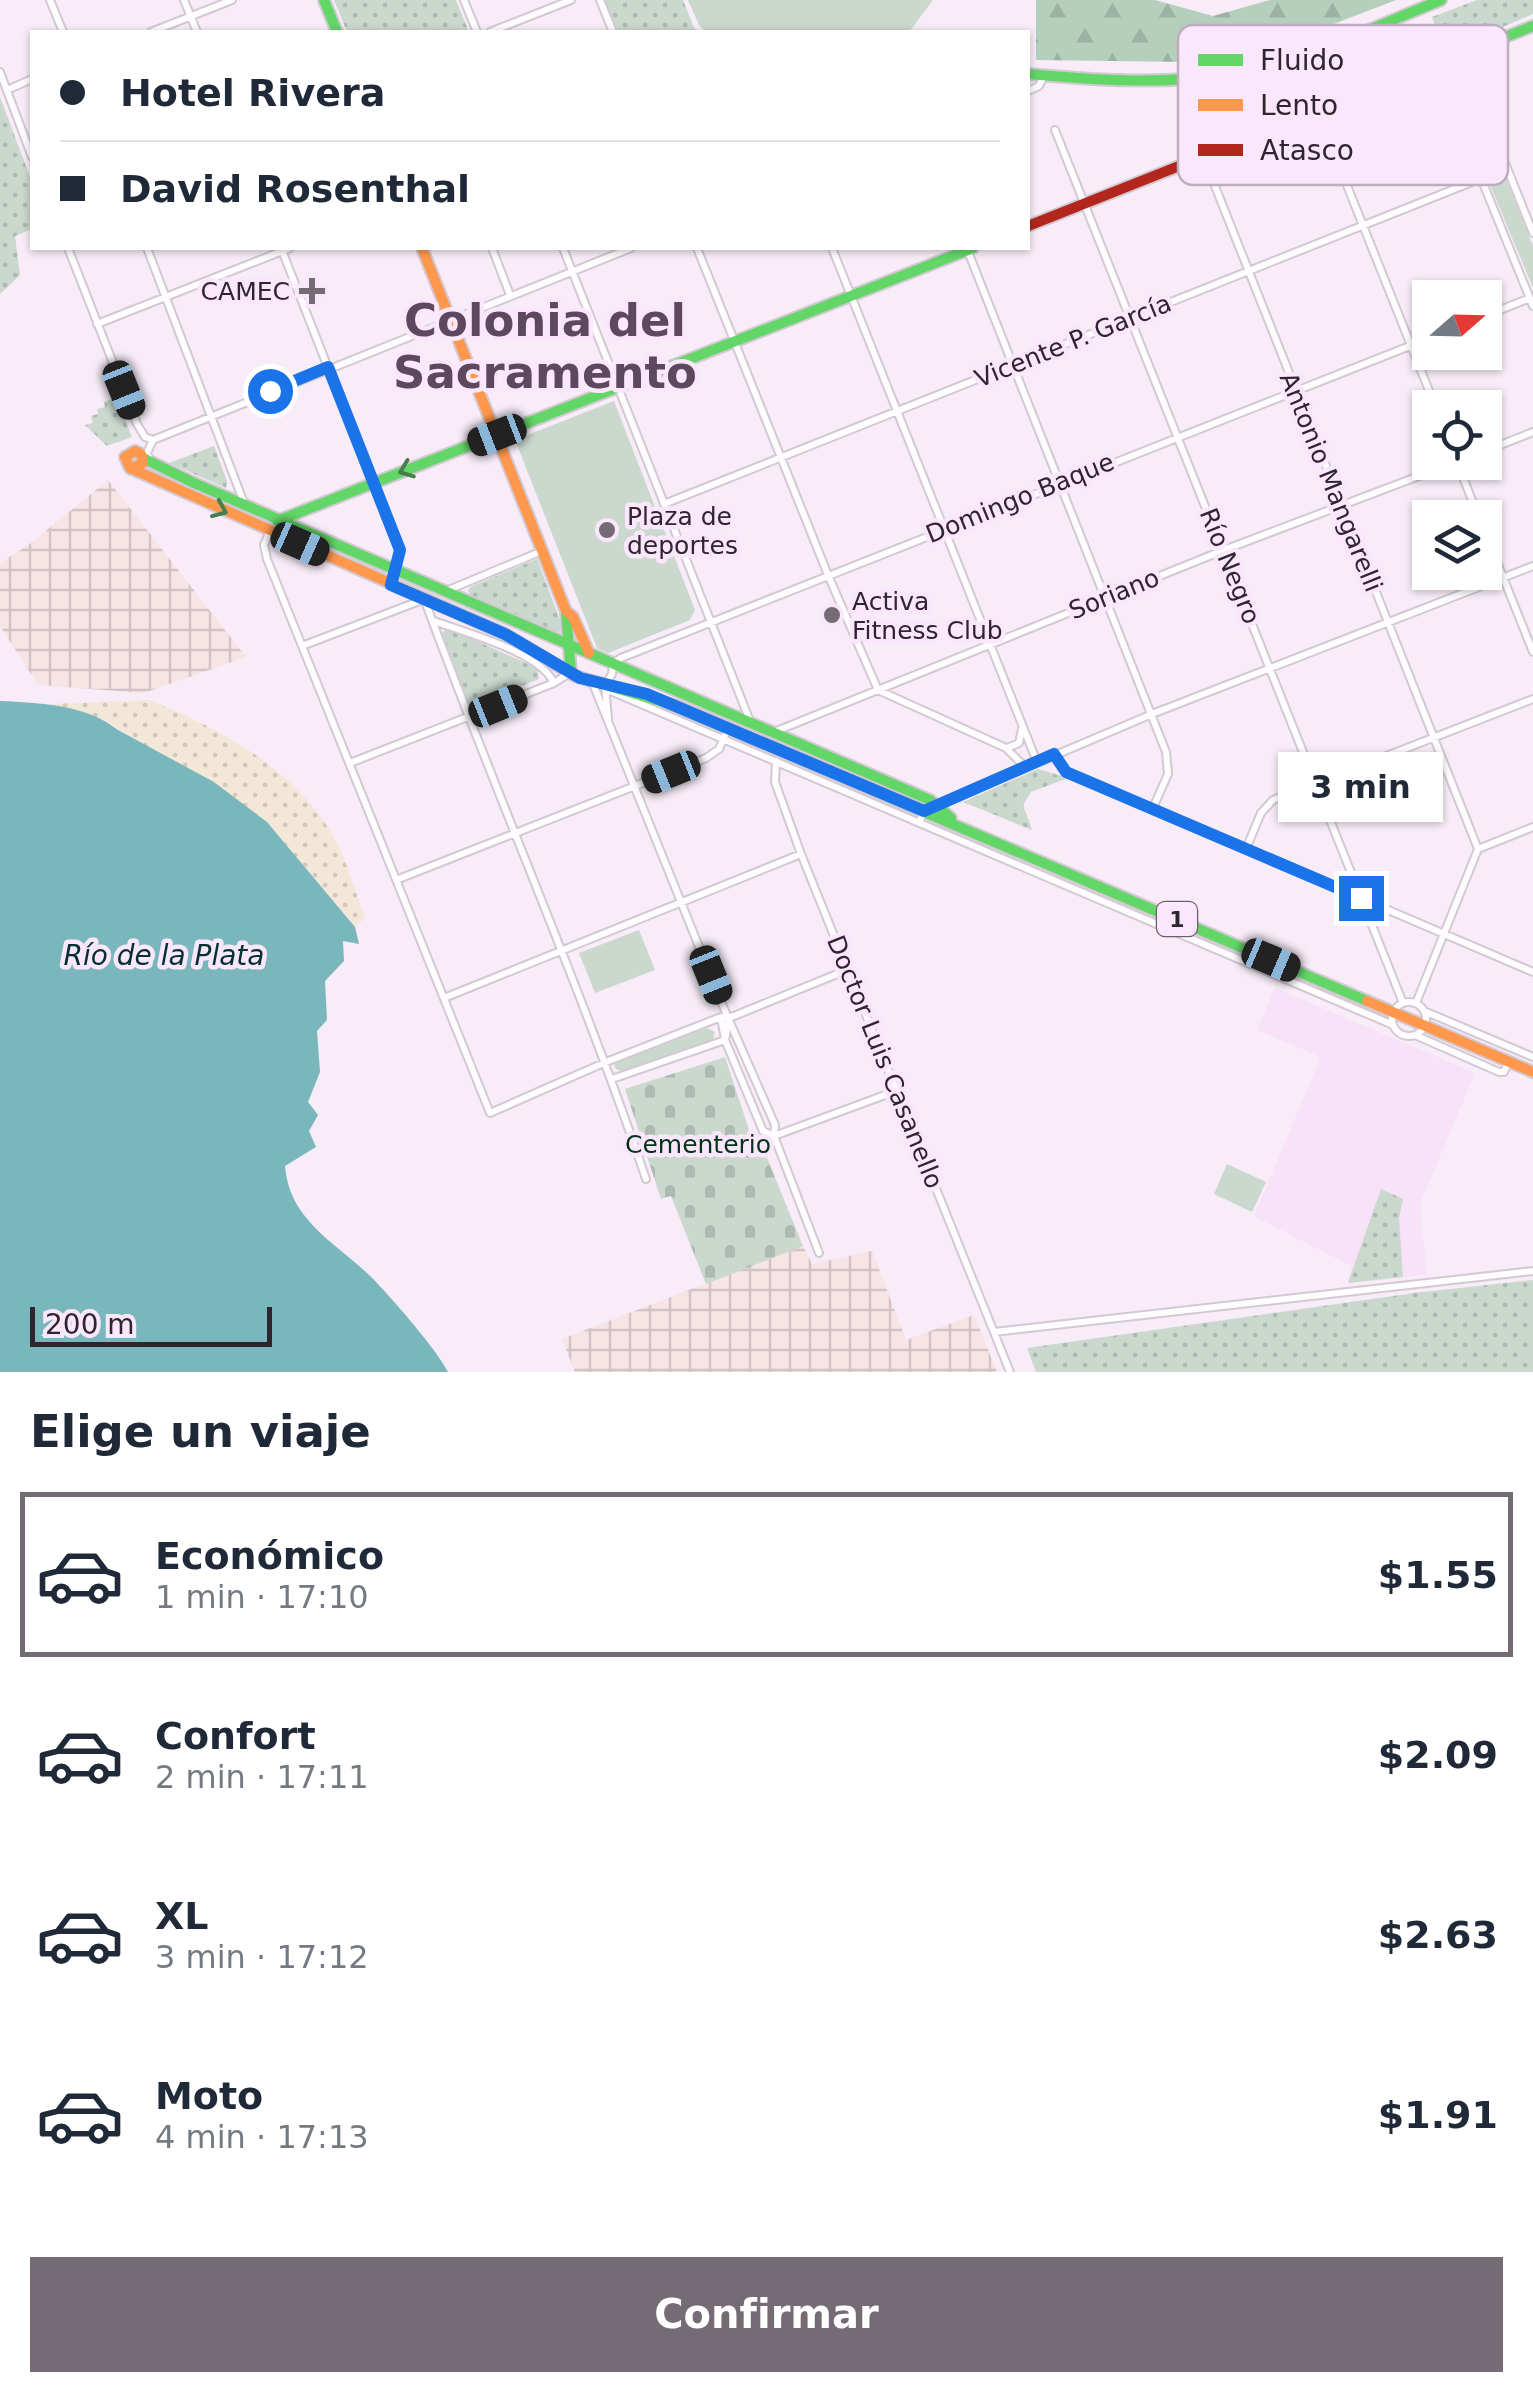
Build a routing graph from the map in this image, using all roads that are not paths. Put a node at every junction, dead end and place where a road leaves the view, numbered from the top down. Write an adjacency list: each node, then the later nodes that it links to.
1 (50, 0): 12 (street)
2 (184, 0): 9 (street)
3 (232, 0): 9 (street)
4 (324, 0): 15 (main road)
5 (464, 0): 16 (street)
6 (572, 0): 17 (street)
7 (600, 0): 18 (street)
8 (1441, 0): 10 (main road)
9 (190, 17): 13 (street); 14 (street)
10 (1377, 25)
11 (1533, 26): 19 (main road)
12 (62, 30)
13 (156, 30)
14 (195, 30)
15 (336, 30)
16 (476, 30)
17 (495, 30)
18 (612, 30)
19 (1508, 36)
20 (0, 72): 25 (street)
21 (1030, 74): 22 (main road)
22 (1044, 76): 23 (main road); 26 (street)
23 (1178, 78)
24 (30, 81): 25 (street)
25 (7, 90): 28 (street)
26 (1030, 90)
27 (1056, 130): 35 (street, Río Negro)
28 (30, 152)
29 (1178, 167): 35 (main road)
30 (1508, 170): 38 (street)
31 (1214, 185): 52 (street, Antonio Mangarelli)
32 (1346, 185): 37 (street)
33 (1464, 185): 37 (street, Vicente P. García)
34 (1485, 185): 56 (street)
35 (1083, 204): 36 (main road); 58 (street, Río Negro)
36 (1030, 225)
37 (1362, 226): 52 (street, Vicente P. García); 62 (street)
38 (1533, 233)
39 (69, 250): 60 (street)
40 (148, 250): 55 (street)
41 (280, 250): 55 (street)
42 (286, 250): 64 (street)
43 (423, 250): 59 (main road)
44 (493, 250): 54 (street)
45 (563, 250): 51 (street)
46 (626, 250): 51 (street)
47 (698, 250): 61 (street)
48 (833, 250): 53 (street)
49 (964, 250): 53 (main road)
50 (970, 250): 63 (street)
51 (572, 271): 54 (street); 65 (street)
52 (1248, 271): 58 (street, Vicente P. García); 66 (street, Antonio Mangarelli)
53 (852, 295): 61 (main road); 67 (street)
54 (510, 296): 59 (street)
55 (166, 297): 60 (street); 68 (street)
56 (1532, 300): 57 (street)
57 (1502, 310)
58 (1128, 318): 63 (street, Vicente P. García); 72 (street, Río Negro)
59 (451, 319): 64 (street); 71 (main road)
60 (98, 324): 69 (street)
61 (734, 342): 65 (main road); 77 (street)
62 (1412, 345): 66 (street, Domingo Baque)
63 (1012, 365): 67 (street, Vicente P. García); 81 (street)
64 (328, 367): 68 (street); 80 (street)
65 (618, 388): 71 (main road); 85 (street)
66 (1294, 390): 72 (street, Domingo Baque); 86 (street, Antonio Mangarelli)
67 (899, 410): 77 (street, Vicente P. García); 88 (street)
68 (212, 415): 73 (street); 84 (street)
69 (138, 424): 73 (street); 75 (street)
70 (1533, 432): 74 (street)
71 (497, 435): 80 (main road, one-way to 80); 91 (main road)
72 (1177, 436): 81 (street, Domingo Baque); 90 (street, Río Negro)
73 (154, 440): 76 (street)
74 (1502, 444)
75 (130, 452): 76 (main road, 1); 78 (main road)
76 (147, 460): 78 (main road); 82 (main road, 1)
77 (781, 460): 85 (street, Vicente P. García); 94 (street)
78 (132, 469): 83 (main road, 1)
79 (1412, 480): 86 (street, Soriano)
80 (374, 482): 87 (main road); 93 (street)
81 (1060, 482): 88 (street, Domingo Baque); 99 (street)
82 (194, 483): 83 (main road); 84 (main road, 1)
83 (188, 496): 89 (main road, 1, one-way to 89)
84 (244, 504): 87 (main road, 1)
85 (664, 504): 102 (street)
86 (1341, 508): 90 (street, Soriano); 104 (street, Antonio Mangarelli)
87 (278, 520): 89 (main road); 93 (main road, 1)
88 (946, 528): 94 (street, Domingo Baque); 105 (street)
89 (270, 531): 97 (main road, 1); 107 (street)
90 (1224, 550): 99 (street, Soriano); 111 (street, Río Negro)
91 (542, 552): 98 (street); 101 (main road)
92 (1533, 566): 95 (street)
93 (397, 569): 96 (main road, 1); 97 (street)
94 (828, 575): 102 (street, Domingo Baque); 115 (street)
95 (1503, 578): 104 (street); 109 (street)
96 (430, 584): 98 (main road, 1); 100 (street)
97 (391, 585): 100 (main road, 1)
98 (445, 591): 106 (main road, 1)
99 (1106, 597): 105 (street, Soriano); 117 (street)
100 (424, 599): 103 (street); 107 (street); 112 (main road, 1)
101 (566, 611): 106 (main road); 108 (main road)
102 (711, 620): 110 (street, Domingo Baque); 121 (street)
103 (433, 621): 113 (street); 119 (street)
104 (1386, 622): 111 (street); 125 (street, Antonio Mangarelli)
105 (990, 644): 115 (street, Soriano); 122 (street)
106 (571, 645): 108 (main road, 1); 112 (main road)
107 (302, 646): 131 (street)
108 (589, 652): 110 (main road, 1)
109 (1533, 652)
110 (613, 663): 114 (street); 118 (main road, 1)
111 (1270, 668): 117 (street); 133 (street, Río Negro)
112 (571, 672): 113 (street); 114 (main road, 1)
113 (554, 683): 119 (street)
114 (601, 686): 120 (street); 120 (street); 124 (main road, 1)
115 (878, 690): 123 (street, Soriano); 127 (street)
116 (1533, 699): 125 (street)
117 (1152, 714): 128 (street); 136 (street)
118 (734, 715): 121 (main road, 1); 124 (street)
119 (470, 718): 131 (street); 139 (street)
120 (608, 719): 134 (street)
121 (751, 722): 123 (main road, 1)
122 (1022, 728): 127 (street); 130 (street)
123 (774, 732): 126 (main road, 1)
124 (726, 734): 129 (main road, 1); 134 (street)
125 (1432, 738): 133 (street); 141 (street, Antonio Mangarelli)
126 (790, 739): 129 (street); 135 (main road, 1)
127 (1006, 748): 132 (street)
128 (1054, 754): 130 (street); 136 (street)
129 (780, 755): 135 (main road, 1); 137 (street); 142 (street, Doctor Luis Casanello)
130 (1037, 762): 132 (street)
131 (350, 764): 143 (street)
132 (1026, 767): 135 (street)
133 (1316, 783): 140 (street); 144 (street, Río Negro)
134 (636, 786): 139 (street); 145 (street)
135 (930, 805): 137 (street); 148 (main road, 1)
136 (1153, 808): 140 (street)
137 (918, 822): 148 (street)
138 (1533, 827): 141 (street)
139 (513, 833): 143 (street); 147 (street)
140 (1246, 849): 144 (street)
141 (1478, 849): 146 (street)
142 (801, 854): 145 (street); 149 (street, Doctor Luis Casanello)
143 (396, 880): 152 (street)
144 (1361, 898): 146 (street); 153 (street, Río Negro)
145 (682, 903): 147 (street); 157 (street)
146 (1446, 935): 150 (street); 154 (street)
147 (560, 950): 152 (street); 165 (street)
148 (1269, 966): 151 (main road, 1)
149 (846, 970): 157 (street); 168 (street, Doctor Luis Casanello)
150 (1533, 972)
151 (1312, 984): 156 (main road, 1); 158 (street)
152 (444, 998): 165 (street)
153 (1402, 1003): 154 (street); 156 (street)
154 (1416, 1004): 155 (street)
155 (1424, 1011): 159 (street); 161 (street)
156 (1393, 1012): 158 (street); 159 (main road, 1)
157 (725, 1015): 162 (street); 165 (street); 169 (street)
158 (1393, 1026): 160 (street)
159 (1425, 1026): 160 (street); 163 (main road, 1)
160 (1415, 1035): 163 (street)
161 (1484, 1036): 163 (street); 164 (street)
162 (725, 1040): 167 (street); 169 (street)
163 (1476, 1055): 166 (main road, 1)
164 (1533, 1057)
165 (606, 1062): 167 (street)
166 (1533, 1072)
167 (612, 1079): 170 (street)
168 (896, 1091): 169 (street); 173 (street, Doctor Luis Casanello)
169 (774, 1136): 171 (street)
170 (646, 1179)
171 (819, 1253)
172 (1533, 1271): 173 (street)
173 (994, 1332): 174 (street, Doctor Luis Casanello)
174 (1010, 1372)

